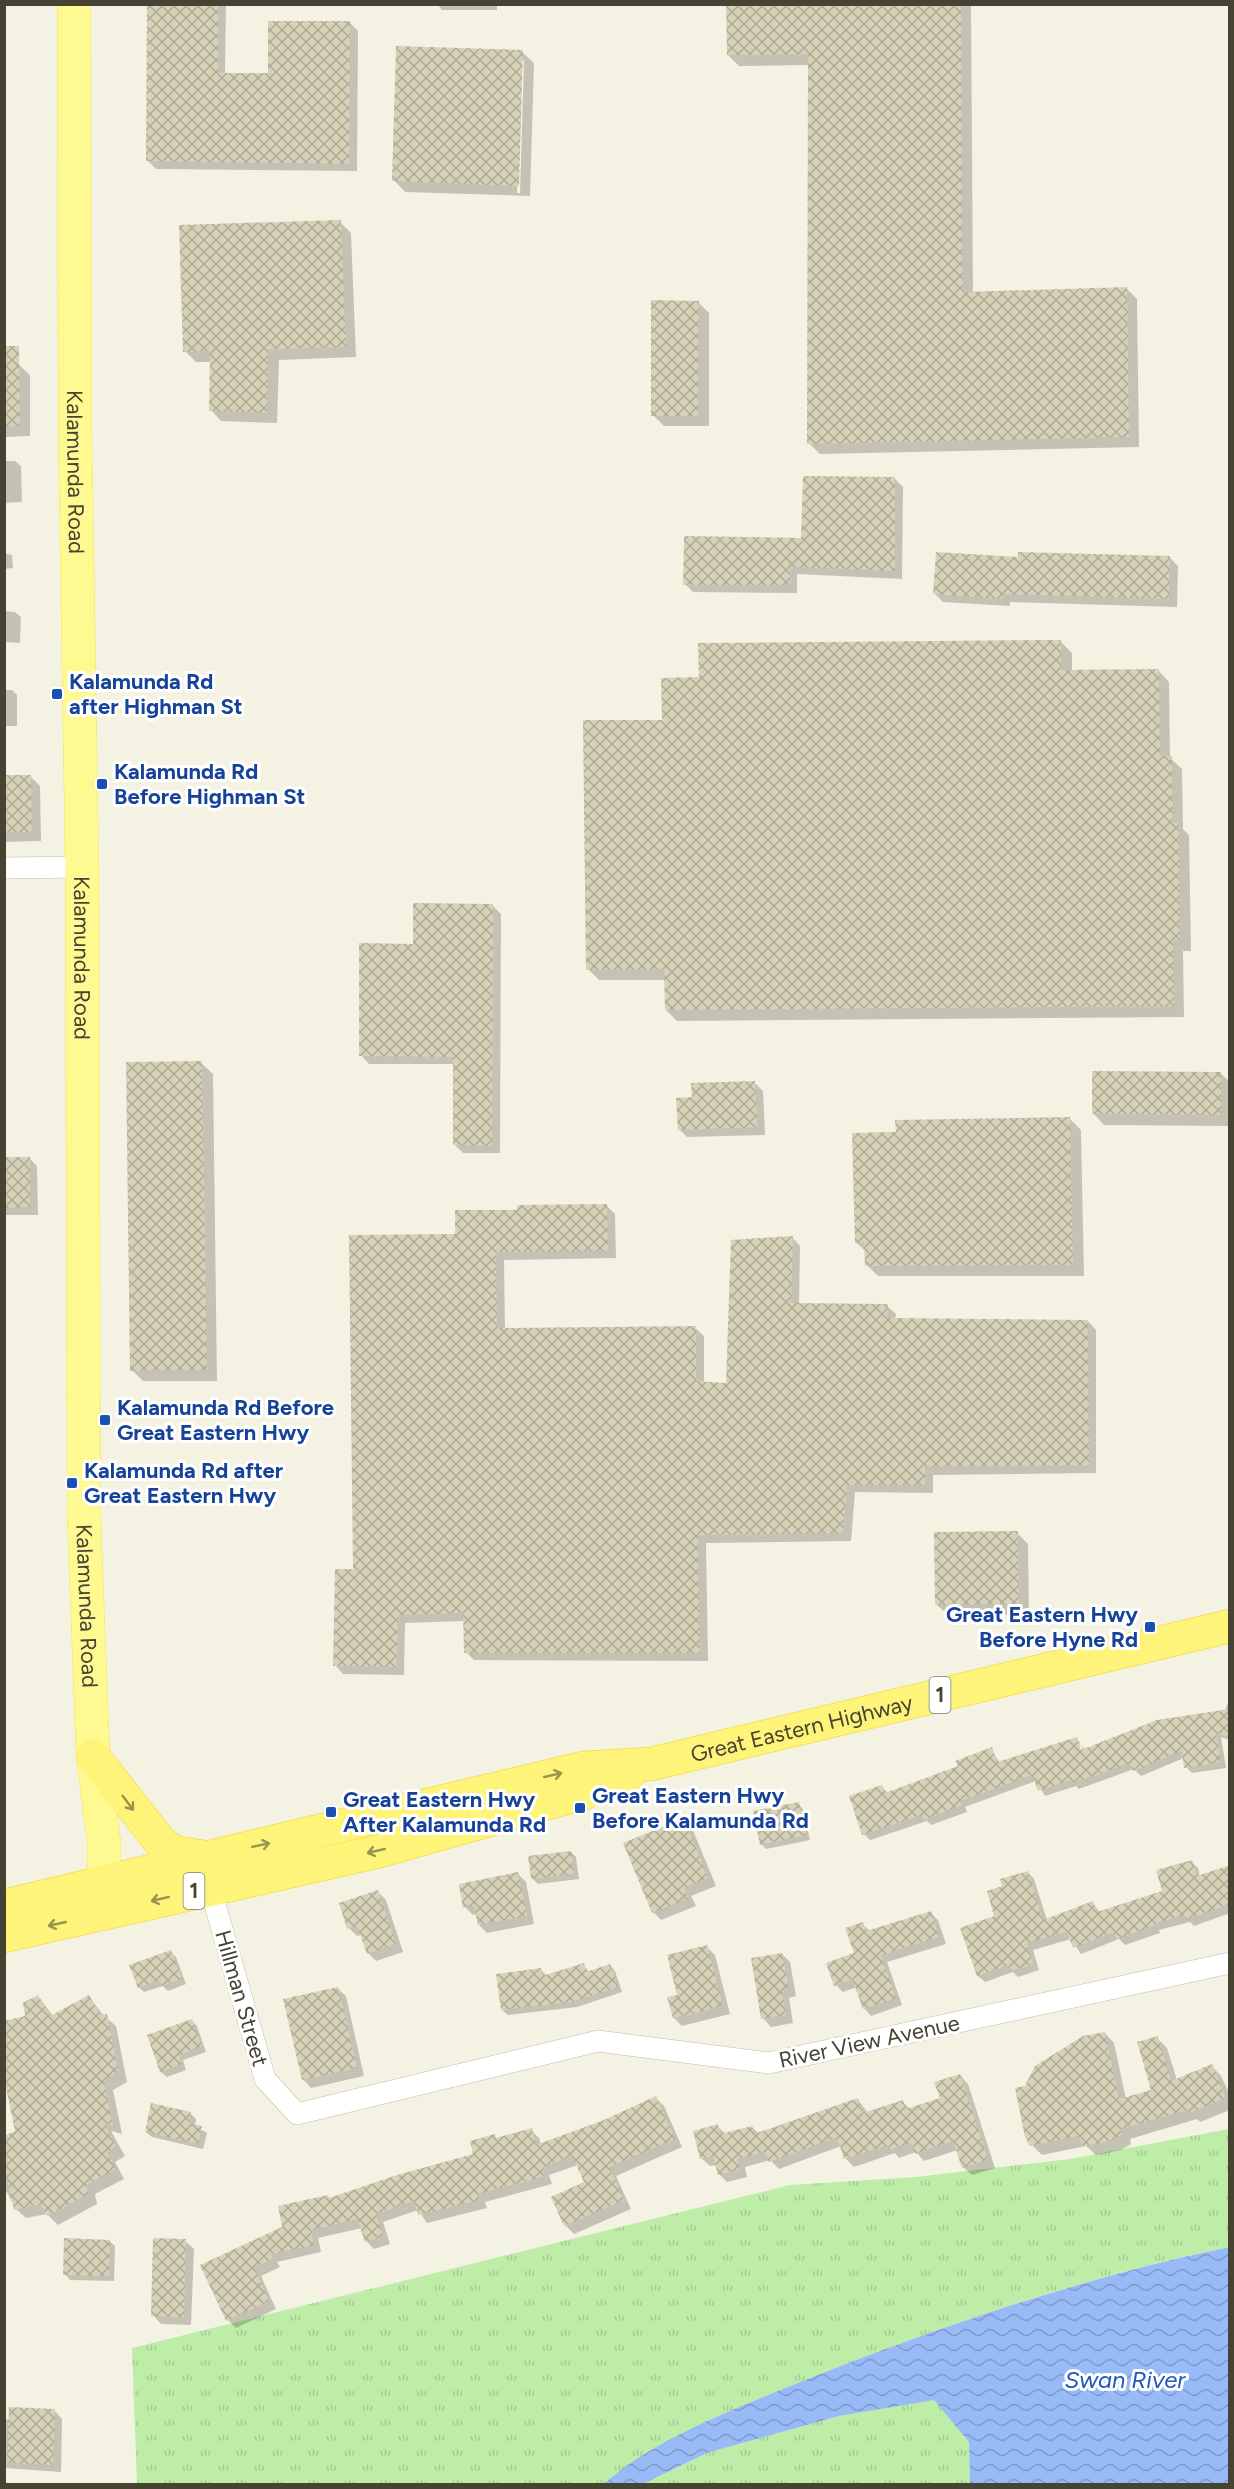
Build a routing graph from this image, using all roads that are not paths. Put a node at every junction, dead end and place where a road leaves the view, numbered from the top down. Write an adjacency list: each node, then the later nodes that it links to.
1 (74, 4): 2 (main road, Kalamunda Road)
2 (82, 867): 3 (street); 5 (main road, Kalamunda Road)
3 (4, 868)
4 (1230, 1626): 6 (highway, Great Eastern Highway / 1)
5 (93, 1756): 6 (highway, one-way to 6); 7 (main road, Kalamunda Road)
6 (210, 1884): 7 (highway, Great Eastern Highway / 1); 11 (street, Hillman Street)
7 (106, 1896): 8 (highway, Great Eastern Highway / 1); 9 (highway, Great Eastern Highway / 1, one-way to 9)
8 (4, 1906)
9 (4, 1936)
10 (1230, 1963): 11 (street, River View Avenue)
11 (297, 2114)

